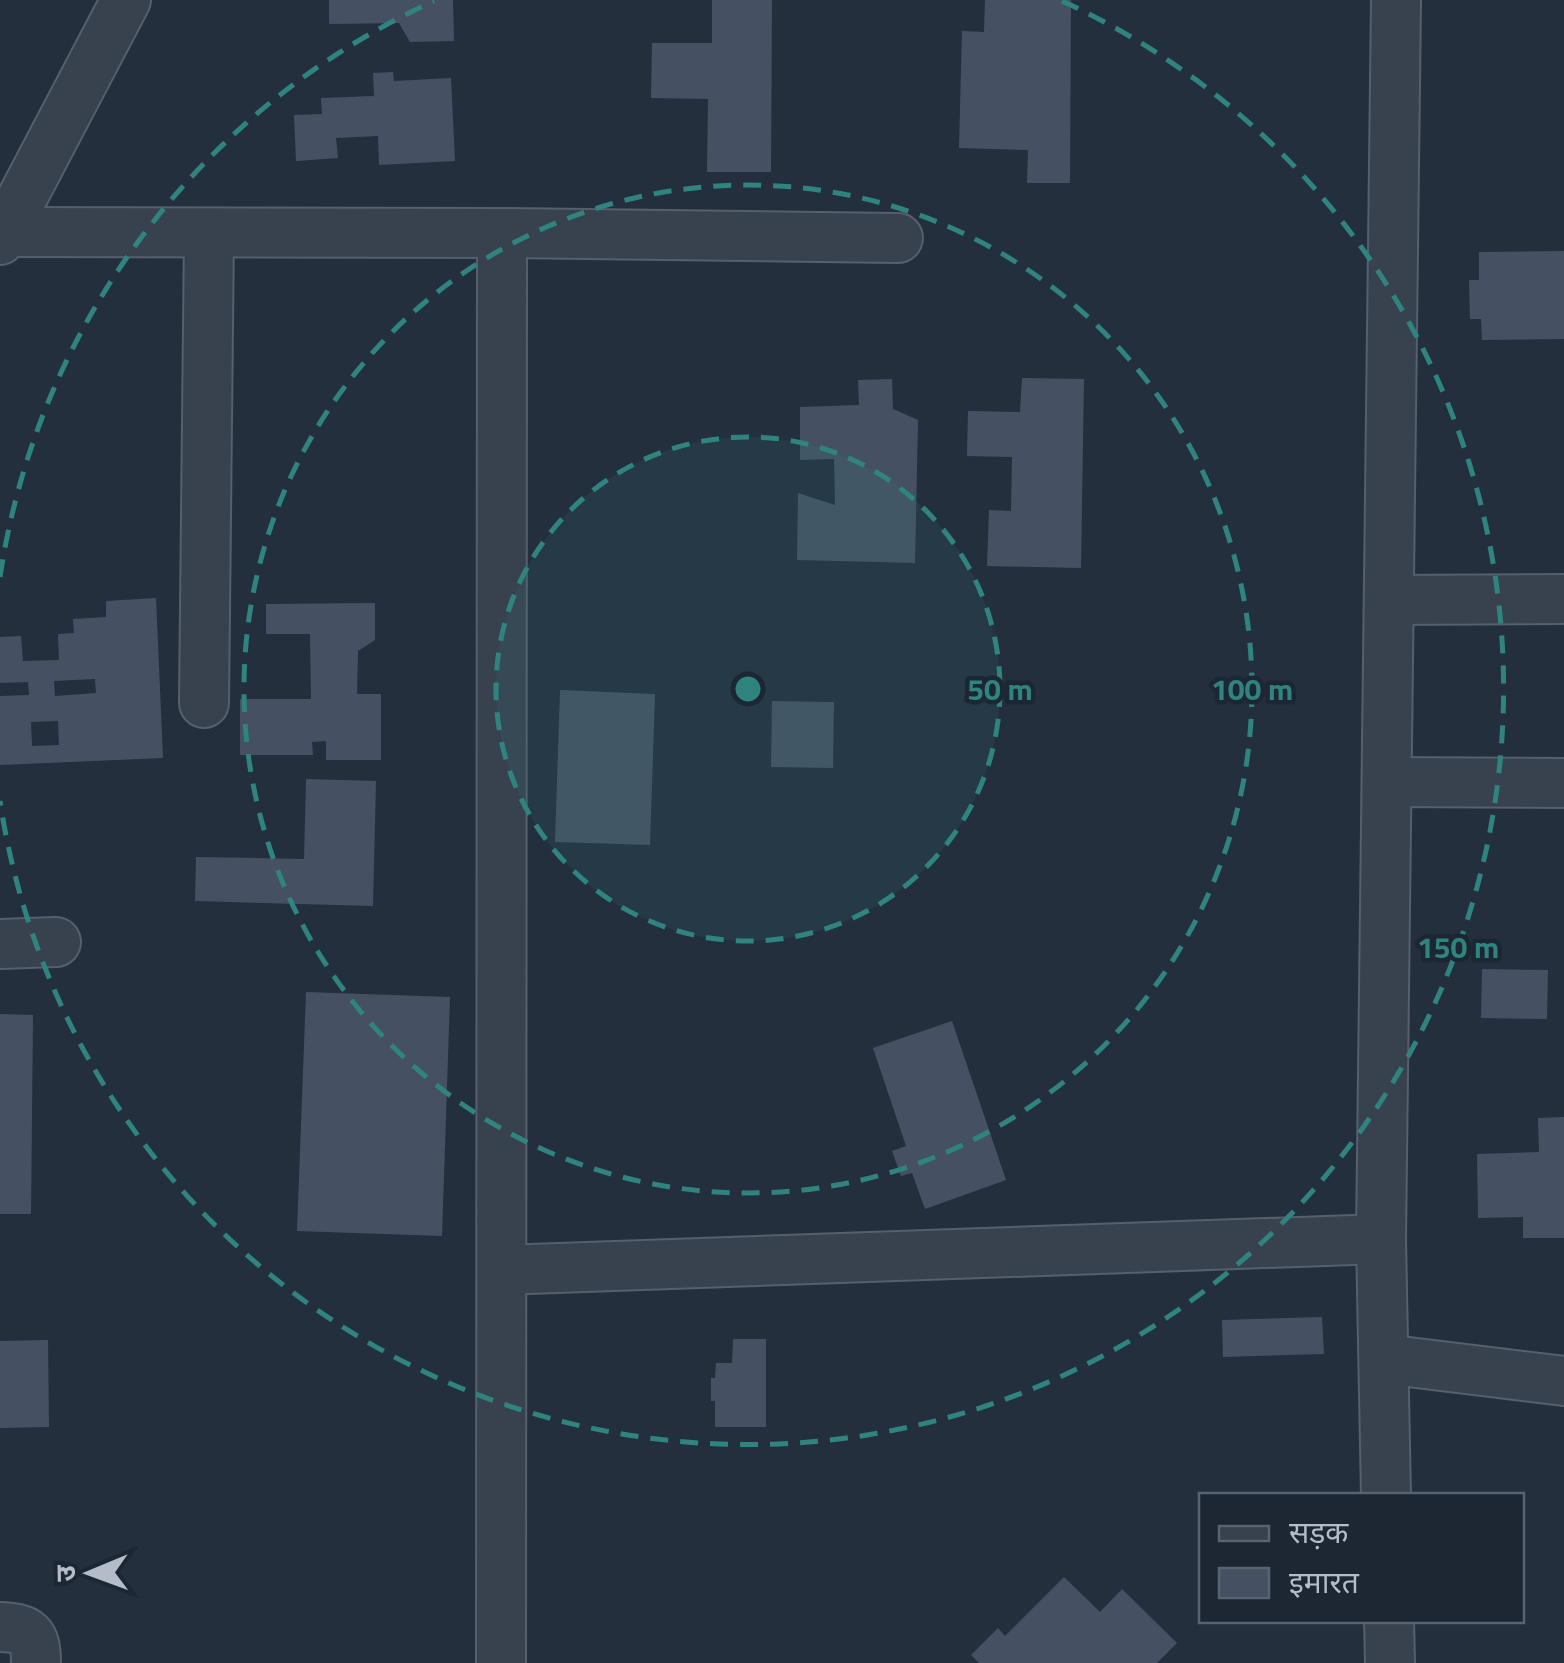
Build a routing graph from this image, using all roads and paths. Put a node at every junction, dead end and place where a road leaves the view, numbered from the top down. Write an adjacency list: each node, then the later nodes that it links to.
1 (126, 0): 5 (street)
2 (1396, 0): 8 (street)
3 (209, 233): 4 (street); 5 (street); 9 (street)
4 (502, 233): 6 (street); 15 (street)
5 (2, 236)
6 (898, 238)
7 (1564, 599): 8 (street)
8 (1389, 600): 10 (street)
9 (204, 703)
10 (1387, 782): 11 (street); 14 (street)
11 (1564, 782)
12 (56, 942): 13 (street)
13 (0, 944)
14 (1382, 1239): 15 (street); 16 (street)
15 (502, 1270): 22 (street)
16 (1384, 1359): 17 (street); 18 (street)
17 (1564, 1382)
18 (1386, 1493)
19 (1389, 1623): 23 (street)
20 (0, 1627): 21 (street)
21 (36, 1663)
22 (501, 1663)
23 (1390, 1663)

